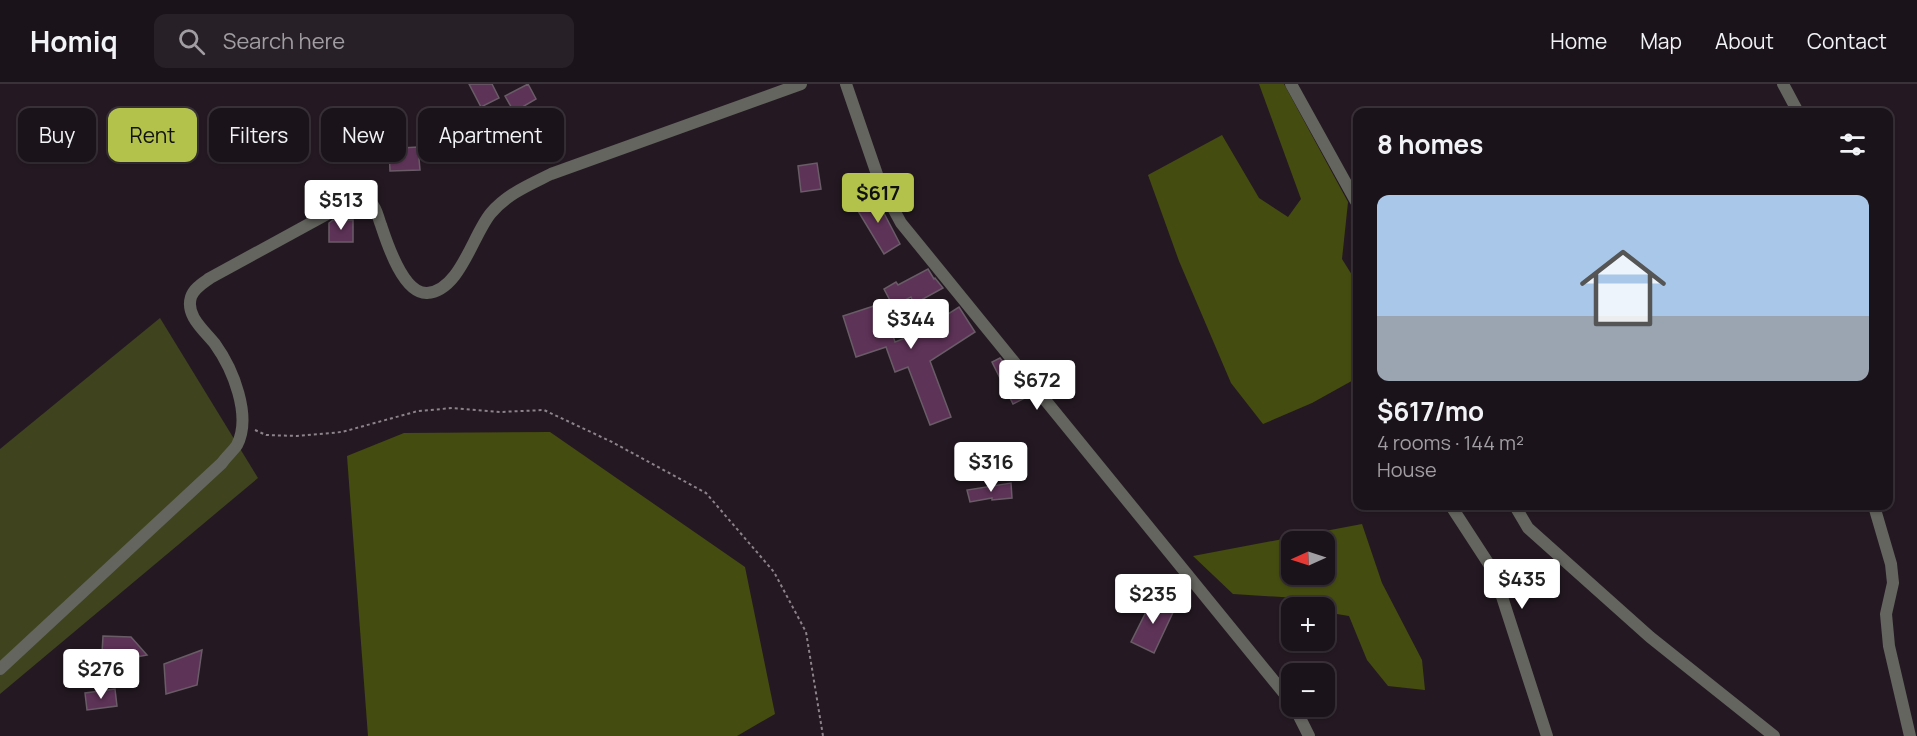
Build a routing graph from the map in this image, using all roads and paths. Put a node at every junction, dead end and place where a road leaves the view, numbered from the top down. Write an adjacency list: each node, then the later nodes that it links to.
1 (801, 84): 7 (street)
2 (846, 84): 12 (street)
3 (1292, 84): 6 (street)
4 (1783, 84): 5 (street)
5 (1796, 108)
6 (1353, 196)
7 (242, 424): 11 (street); 14 (path)
8 (1454, 510): 16 (street)
9 (1517, 510): 17 (street)
10 (1875, 510): 18 (street)
11 (0, 669)
12 (1281, 690)
13 (1299, 717): 15 (street)
14 (823, 736)
15 (1309, 736)
16 (1547, 736)
17 (1774, 736)
18 (1910, 736)

